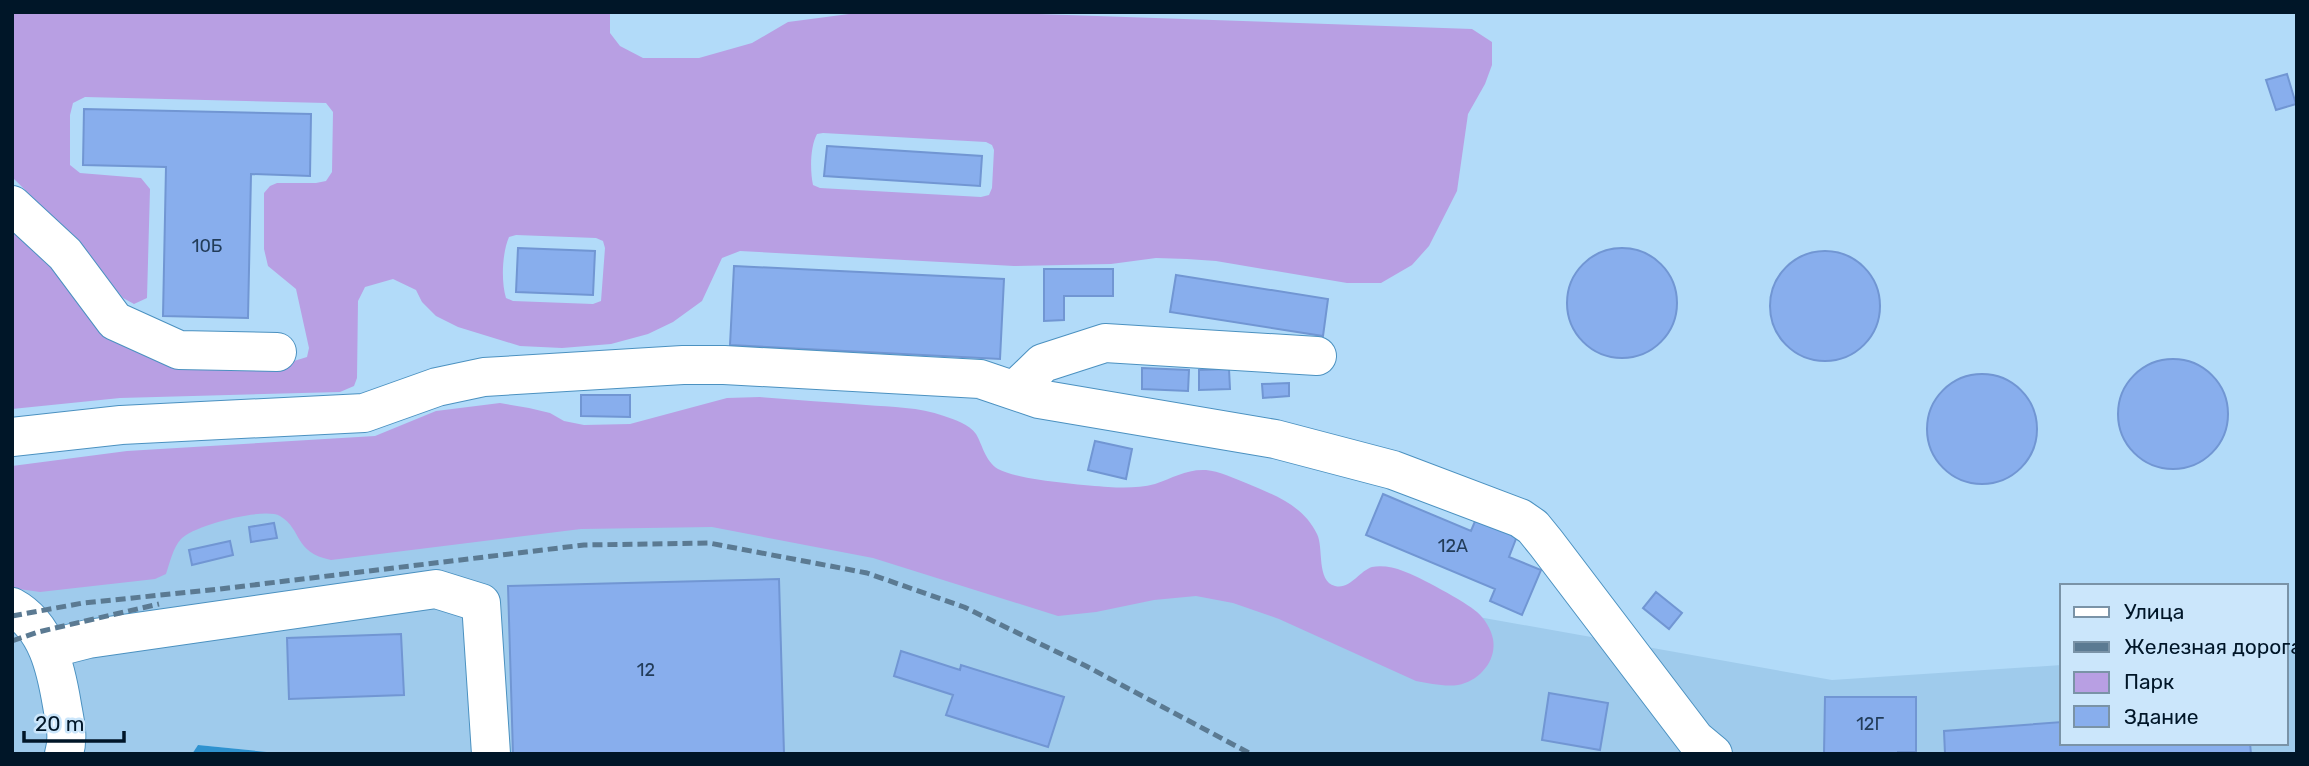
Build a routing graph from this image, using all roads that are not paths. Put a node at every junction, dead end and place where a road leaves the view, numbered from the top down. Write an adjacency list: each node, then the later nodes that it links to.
1 (12, 205): 2 (street)
2 (277, 352)
3 (1317, 356): 4 (street)
4 (1015, 390): 5 (street); 10 (street)
5 (12, 437)
6 (12, 607): 7 (street)
7 (49, 649): 8 (street); 9 (street)
8 (64, 754)
9 (491, 754)
10 (1713, 754)

